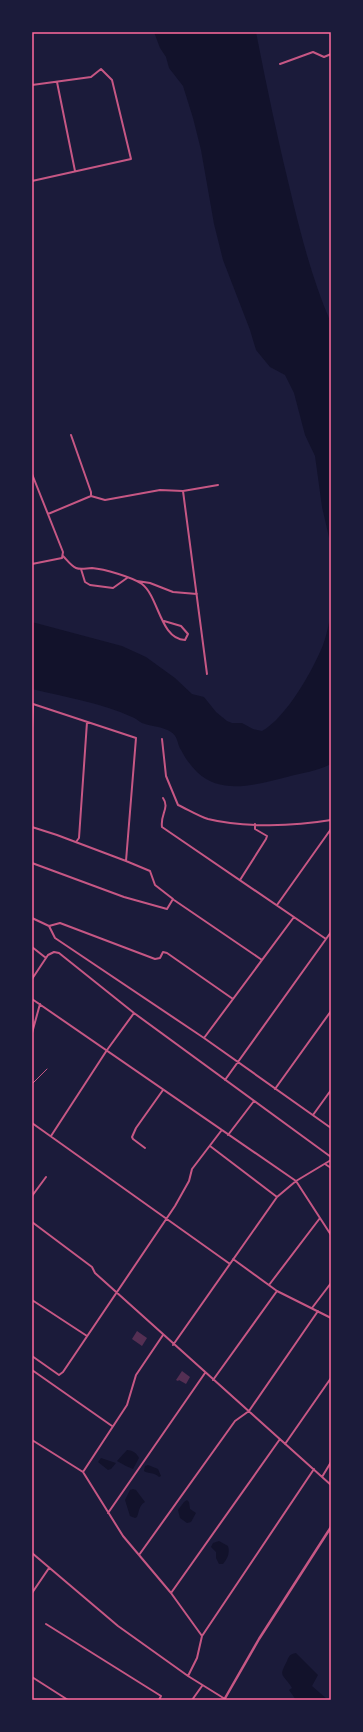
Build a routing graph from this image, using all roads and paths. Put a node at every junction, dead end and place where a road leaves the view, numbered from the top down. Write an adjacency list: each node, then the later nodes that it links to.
1 (331, 54): 2 (street)
2 (280, 64)
3 (57, 82): 4 (street); 5 (street); 5 (street)
4 (32, 85)
5 (75, 171): 6 (street)
6 (32, 181)
7 (71, 435): 11 (street)
8 (32, 474): 12 (street)
9 (218, 486): 10 (street)
10 (183, 491): 11 (street); 18 (street)
11 (91, 496): 12 (street)
12 (48, 514): 13 (street)
13 (63, 554): 14 (street); 15 (street)
14 (32, 564)
15 (81, 569): 16 (street); 16 (street)
16 (127, 578): 17 (street)
17 (136, 581): 18 (street); 19 (street)
18 (197, 594): 20 (street)
19 (164, 621): 19 (street)
20 (206, 674)
21 (87, 722): 22 (street); 29 (street); 30 (street)
22 (32, 728)
23 (162, 739): 26 (street)
24 (163, 798): 32 (street)
25 (331, 820): 26 (street)
26 (256, 824): 32 (street)
27 (32, 827): 29 (street)
28 (331, 828): 34 (street)
29 (76, 842): 30 (street)
30 (126, 861): 33 (street)
31 (32, 863): 33 (street)
32 (240, 880): 34 (street)
33 (173, 899): 42 (street)
34 (277, 905): 35 (street)
35 (294, 917): 39 (street); 42 (street)
36 (32, 918): 37 (street)
37 (49, 926): 45 (street); 50 (street)
38 (331, 932): 39 (street)
39 (326, 938): 52 (street)
40 (32, 947): 41 (street)
41 (46, 958): 43 (street); 48 (street)
42 (262, 960): 45 (street)
43 (32, 979)
44 (32, 998): 46 (street)
45 (233, 999): 50 (street)
46 (40, 1004): 49 (street); 51 (street)
47 (331, 1011): 56 (street)
48 (134, 1013): 51 (street); 54 (street)
49 (32, 1033)
50 (204, 1038): 52 (street)
51 (107, 1050): 57 (street); 64 (street)
52 (237, 1061): 54 (street); 56 (street)
53 (47, 1069): 55 (lane)
54 (225, 1080): 59 (street)
55 (32, 1084)
56 (275, 1089): 60 (street)
57 (163, 1090): 63 (street); 67 (street)
58 (331, 1090): 60 (street)
59 (254, 1101): 65 (street); 68 (street)
60 (313, 1116): 62 (street)
61 (32, 1123): 64 (street)
62 (331, 1128)
63 (221, 1130): 65 (street); 66 (street)
64 (51, 1136): 77 (street)
65 (228, 1136): 73 (street)
66 (210, 1146): 75 (street); 77 (street)
67 (145, 1148)
68 (331, 1156)
69 (331, 1160): 70 (street)
70 (325, 1164): 71 (street); 73 (street)
71 (331, 1168)
72 (46, 1177): 74 (street)
73 (296, 1181): 75 (street); 76 (street)
74 (32, 1196)
75 (277, 1197): 80 (street)
76 (320, 1218): 79 (street); 83 (street)
77 (166, 1219): 81 (street); 85 (street)
78 (32, 1222): 85 (street)
79 (331, 1235)
80 (233, 1259): 81 (street); 83 (street)
81 (230, 1264): 92 (street)
82 (331, 1283): 87 (street)
83 (269, 1285): 84 (street)
84 (277, 1291): 87 (street); 97 (street)
85 (117, 1293): 90 (street); 91 (street)
86 (32, 1300): 91 (street)
87 (312, 1308): 88 (street)
88 (318, 1311): 89 (street); 98 (street)
89 (331, 1318)
90 (163, 1335): 92 (street); 99 (street)
91 (87, 1336): 93 (street)
92 (173, 1344): 95 (street)
93 (32, 1356)
94 (32, 1370): 99 (street)
95 (205, 1373): 97 (street); 108 (street)
96 (331, 1378): 102 (street)
97 (213, 1380): 98 (street)
98 (250, 1411): 100 (street); 111 (street)
99 (112, 1426): 105 (street)
100 (280, 1439): 102 (street); 114 (street)
101 (32, 1440): 105 (street)
102 (285, 1444): 104 (street)
103 (331, 1462): 106 (street)
104 (314, 1469): 106 (street); 116 (street)
105 (83, 1472): 108 (street)
106 (322, 1476): 107 (street)
107 (331, 1485)
108 (108, 1513): 111 (street)
109 (331, 1527): 120 (street)
110 (32, 1553): 112 (street)
111 (139, 1555): 114 (street)
112 (50, 1567): 113 (street); 117 (street)
113 (32, 1593)
114 (171, 1594): 116 (street)
115 (46, 1624): 122 (street)
116 (202, 1636): 117 (street)
117 (188, 1676): 119 (street)
118 (32, 1677): 121 (street)
119 (202, 1686): 120 (street); 123 (street)
120 (224, 1699)
121 (68, 1700)
122 (159, 1700)
123 (192, 1700)

